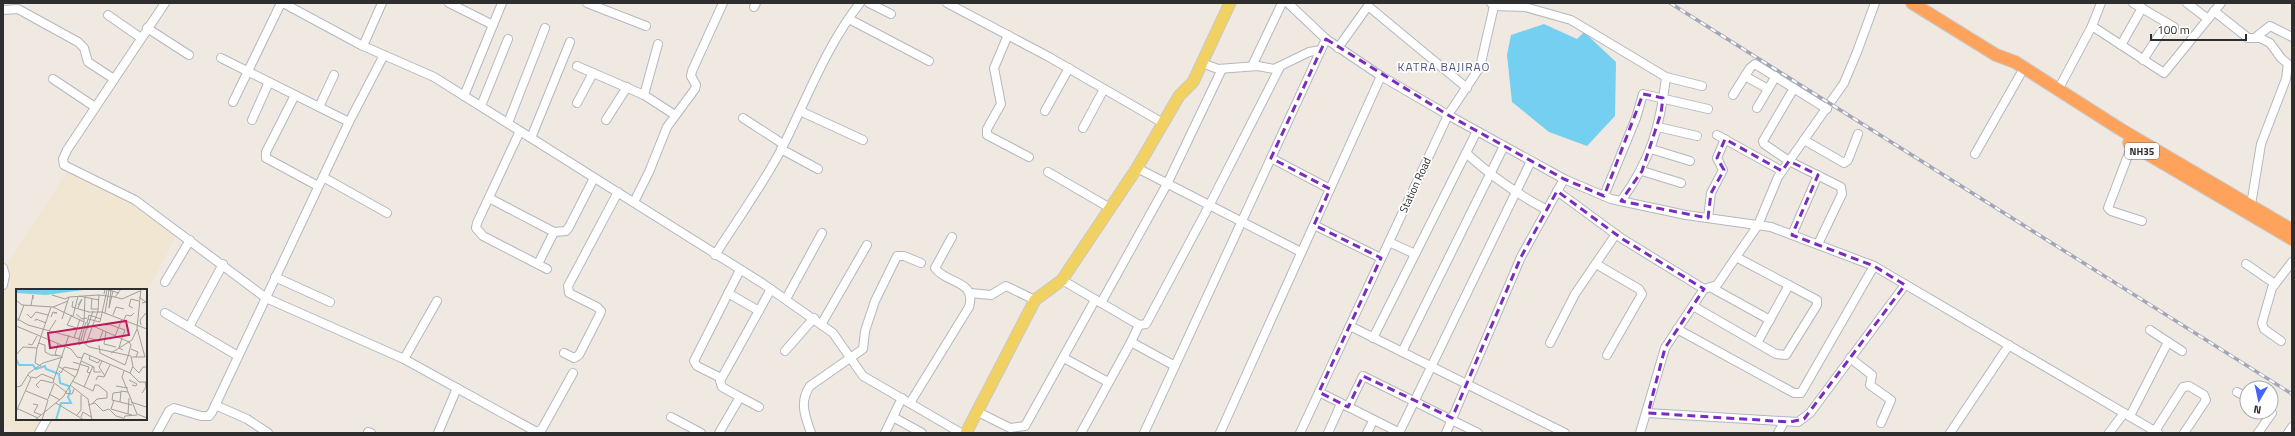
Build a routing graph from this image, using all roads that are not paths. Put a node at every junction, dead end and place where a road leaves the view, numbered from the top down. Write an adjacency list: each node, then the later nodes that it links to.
1 (165, 3): 33 (street)
2 (282, 3): 44 (street); 59 (street)
3 (382, 3): 44 (street)
4 (449, 3): 30 (street)
5 (502, 3): 30 (street)
6 (587, 3): 31 (street)
7 (723, 3): 93 (street)
8 (860, 3): 28 (street)
9 (869, 3): 26 (street)
10 (947, 3): 35 (street)
11 (1225, 3): 81 (main road)
12 (1230, 3): 53 (main road)
13 (1282, 3): 55 (street)
14 (1288, 3): 40 (street)
15 (1875, 3): 89 (street)
16 (1912, 3): 49 (highway, NH35)
17 (2101, 3): 32 (street)
18 (2133, 3): 23 (street)
19 (2187, 3): 29 (street)
20 (2221, 3): 25 (street)
21 (1497, 4): 66 (street); 72 (street, Station Road)
22 (1367, 5): 45 (street); 72 (street)
23 (2142, 8): 43 (street); 51 (street)
24 (3, 10): 68 (street)
25 (2214, 11): 29 (street); 36 (street)
26 (891, 14)
27 (108, 15): 38 (street)
28 (849, 18): 52 (street); 92 (street)
29 (2208, 18): 51 (street)
30 (493, 25): 80 (street)
31 (646, 26)
32 (2092, 26): 43 (street); 76 (street)
33 (147, 28): 38 (street); 47 (street)
34 (545, 28): 99 (street)
35 (1008, 35): 56 (street); 118 (street)
36 (2256, 37): 37 (street); 145 (street)
37 (2292, 37)
38 (141, 38): 68 (street)
39 (508, 39): 85 (street)
40 (1326, 39): 45 (street); 46 (street)
41 (570, 42): 108 (street)
42 (658, 44): 78 (street)
43 (2121, 45): 51 (street)
44 (363, 46): 48 (street)
45 (1338, 48): 63 (street)
46 (1321, 50): 57 (street); 119 (street)
47 (189, 55)
48 (384, 55): 80 (street); 98 (street)
49 (1996, 55): 62 (highway, NH35); 76 (highway, NH35)
50 (221, 58): 59 (street)
51 (2143, 60)
52 (929, 61)
53 (1202, 63): 58 (street); 81 (main road)
54 (577, 66): 60 (street)
55 (1252, 66): 57 (street); 58 (street)
56 (1069, 68): 74 (street); 91 (street)
57 (1279, 68): 144 (street)
58 (1222, 69): 134 (street)
59 (248, 72): 69 (street); 83 (street)
60 (593, 73): 71 (street); 84 (street)
61 (334, 75): 87 (street)
62 (2020, 75): 112 (highway, NH35); 117 (street)
63 (1380, 76): 94 (street); 136 (street)
64 (1745, 76): 65 (street); 75 (street); 79 (street)
65 (1776, 76): 73 (street); 75 (street)
66 (1666, 77): 70 (street); 82 (street)
67 (53, 79): 86 (street)
68 (114, 79): 86 (street)
69 (269, 82): 77 (street); 96 (street)
70 (1702, 86)
71 (627, 88): 78 (street); 97 (street)
72 (1467, 88): 94 (street, Station Road)
73 (1794, 88): 89 (street); 120 (street)
74 (1104, 89): 100 (street); 101 (street)
75 (1768, 89): 88 (street)
76 (2058, 90): 145 (highway, NH35)
77 (295, 95): 87 (street); 135 (street)
78 (644, 95): 93 (street)
79 (1733, 95)
80 (464, 96): 85 (street)
81 (1180, 96): 100 (main road)
82 (1663, 98): 90 (street); 102 (street); 140 (street)
83 (233, 102)
84 (577, 103)
85 (481, 106): 99 (street)
86 (95, 107): 161 (street)
87 (319, 107): 98 (street)
88 (1756, 108)
89 (1827, 108): 111 (street)
90 (1708, 109)
91 (1045, 110)
92 (800, 111): 110 (street); 114 (street)
93 (674, 115): 143 (street)
94 (1448, 115): 104 (street); 162 (street, Station Road)
95 (743, 118): 114 (street)
96 (252, 120)
97 (606, 120)
98 (349, 122): 130 (street)
99 (508, 123): 103 (street)
100 (1163, 123): 123 (main road)
101 (1083, 128)
102 (1658, 128): 107 (street); 115 (street)
103 (520, 131): 108 (street); 141 (street)
104 (1477, 131): 113 (street); 116 (street)
105 (1858, 134): 111 (street)
106 (1717, 135): 109 (street)
107 (1697, 136)
108 (531, 138): 131 (street)
109 (1725, 139): 126 (street); 149 (street)
110 (863, 140)
111 (1804, 140): 120 (street)
112 (2132, 145): 150 (street); 160 (highway, NH35)
113 (1504, 146): 121 (street); 128 (street)
114 (782, 147): 124 (street); 167 (street)
115 (1651, 149): 122 (street); 125 (street)
116 (1466, 153): 128 (street); 166 (street)
117 (1975, 154)
118 (1029, 157)
119 (1271, 158): 136 (street); 151 (street)
120 (1789, 160): 126 (street); 129 (street)
121 (1531, 161): 132 (street); 139 (street)
122 (1690, 162)
123 (1137, 168): 134 (street); 146 (main road)
124 (818, 169)
125 (1642, 171): 133 (street); 142 (street)
126 (1782, 171): 153 (street)
127 (1048, 172): 146 (street)
128 (1490, 174): 139 (street); 217 (street)
129 (1818, 175): 158 (street); 163 (street)
130 (323, 177): 135 (street); 148 (street)
131 (594, 178): 138 (street); 155 (street)
132 (1564, 179): 137 (street); 140 (street)
133 (1681, 183)
134 (1167, 184): 144 (street); 194 (street)
135 (318, 186): 180 (street)
136 (1330, 189): 152 (street)
137 (1557, 191): 147 (street); 157 (street)
138 (618, 192): 143 (street); 218 (street)
139 (1516, 193): 147 (street); 226 (street)
140 (1604, 196): 142 (street)
141 (489, 198): 155 (street); 173 (street)
142 (1621, 201): 149 (street)
143 (634, 202): 167 (street)
144 (1209, 206): 151 (street); 203 (street)
145 (2252, 206): 154 (highway, NH35)
146 (1110, 208): 181 (main road)
147 (1547, 210): 230 (street)
148 (387, 214)
149 (1708, 218): 153 (street)
150 (2142, 221)
151 (1241, 222): 165 (street); 225 (street)
152 (1314, 225): 165 (street); 169 (street)
153 (1758, 225): 158 (street); 168 (street)
154 (2292, 230)
155 (554, 232): 173 (street)
156 (822, 233): 192 (street)
157 (1616, 234): 174 (street); 187 (street)
158 (1792, 235): 163 (street)
159 (952, 237): 189 (street)
160 (2292, 239)
161 (190, 240): 172 (street); 182 (street)
162 (1389, 242): 166 (street); 169 (street, Station Road)
163 (1818, 244): 176 (street)
164 (867, 245): 202 (street)
165 (1301, 252): 267 (street)
166 (1415, 254): 208 (street)
167 (715, 255): 179 (street)
168 (1736, 257): 185 (street); 187 (street)
169 (1381, 258): 204 (street, Station Road)
170 (2292, 262): 183 (street)
171 (921, 263): 221 (street)
172 (223, 264): 191 (street); 205 (street)
173 (538, 264): 178 (street)
174 (1596, 264): 212 (street); 219 (street)
175 (2246, 264): 183 (street)
176 (1874, 266): 186 (street); 206 (street)
177 (3, 268): 184 (street)
178 (547, 268)
179 (740, 270): 188 (street); 190 (street)
180 (275, 277): 191 (street); 195 (street)
181 (1062, 280): 193 (main road); 194 (street)
182 (165, 282)
183 (2275, 284): 209 (street)
184 (3, 285)
185 (1790, 285): 201 (street); 213 (street)
186 (1905, 285): 214 (street); 223 (street)
187 (1708, 289): 197 (street); 201 (street)
188 (771, 290): 192 (street); 198 (street)
189 (970, 293): 193 (street); 236 (street)
190 (728, 294): 198 (street); 228 (street)
191 (266, 298): 220 (street); 224 (street)
192 (786, 299): 200 (street)
193 (1035, 300): 240 (main road)
194 (1098, 301): 203 (street); 222 (street)
195 (330, 302)
196 (437, 302): 224 (street)
197 (1693, 306): 206 (street); 213 (street)
198 (759, 311): 228 (street)
199 (165, 313): 205 (street)
200 (814, 318): 202 (street); 216 (street)
201 (1770, 320): 213 (street)
202 (822, 324): 221 (street)
203 (1139, 324): 210 (street)
204 (1350, 326): 208 (street); 232 (street, Station Road)
205 (189, 327): 220 (street)
206 (1677, 329): 241 (street)
207 (2150, 330): 211 (street)
208 (1374, 338): 217 (street)
209 (2281, 341)
210 (1131, 342): 225 (street); 229 (street)
211 (2168, 342): 215 (street); 242 (street)
212 (1550, 343)
213 (1757, 343)
214 (2009, 345): 242 (street); 276 (street)
215 (2182, 351)
216 (785, 352)
217 (1402, 352): 226 (street)
218 (564, 353)
219 (1607, 355)
220 (238, 356): 237 (street)
221 (850, 358): 234 (street); 260 (street)
222 (1064, 358): 229 (street); 240 (street)
223 (1850, 358): 249 (street); 250 (street)
224 (404, 359): 231 (street)
225 (1175, 366): 266 (street)
226 (1432, 366): 230 (street); 235 (street)
227 (573, 373): 231 (street)
228 (721, 378): 233 (street)
229 (1108, 382): 265 (street)
230 (1468, 384): 245 (street); 273 (street)
231 (457, 388): 257 (street)
232 (1319, 392): 238 (street); 268 (street, Station Road)
233 (740, 397): 239 (street); 259 (street)
234 (902, 398): 236 (street); 244 (street)
235 (1415, 400): 238 (street); 245 (street); 271 (street)
236 (910, 403): 263 (street)
237 (215, 405): 255 (street); 256 (street)
238 (1344, 405): 247 (street); 269 (street)
239 (759, 407)
240 (978, 412): 264 (main road)
241 (1648, 413): 249 (street); 274 (street)
242 (2127, 415): 253 (street); 277 (street)
243 (671, 417): 258 (street)
244 (893, 417): 261 (street); 262 (street)
245 (1452, 418): 252 (street); 272 (street)
246 (46, 420): 254 (street)
247 (1373, 420): 270 (street); 271 (street)
248 (2267, 420): 279 (street)
249 (1784, 422): 275 (street)
250 (1881, 423)
251 (2292, 427): 280 (street)
252 (1474, 432)
253 (2157, 432): 278 (street)
254 (39, 433)
255 (157, 433)
256 (268, 433)
257 (438, 433)
258 (701, 433)
259 (719, 433)
260 (811, 433)
261 (885, 433)
262 (922, 433)
263 (960, 433)
264 (966, 433)
265 (1081, 433)
266 (1144, 433)
267 (1220, 433)
268 (1300, 433)
269 (1328, 433)
270 (1367, 433)
271 (1399, 433)
272 (1446, 433)
273 (1565, 433)
274 (1640, 433)
275 (1778, 433)
276 (1950, 433)
277 (2109, 433)
278 (2184, 433)
279 (2258, 433)
280 (2288, 433)

